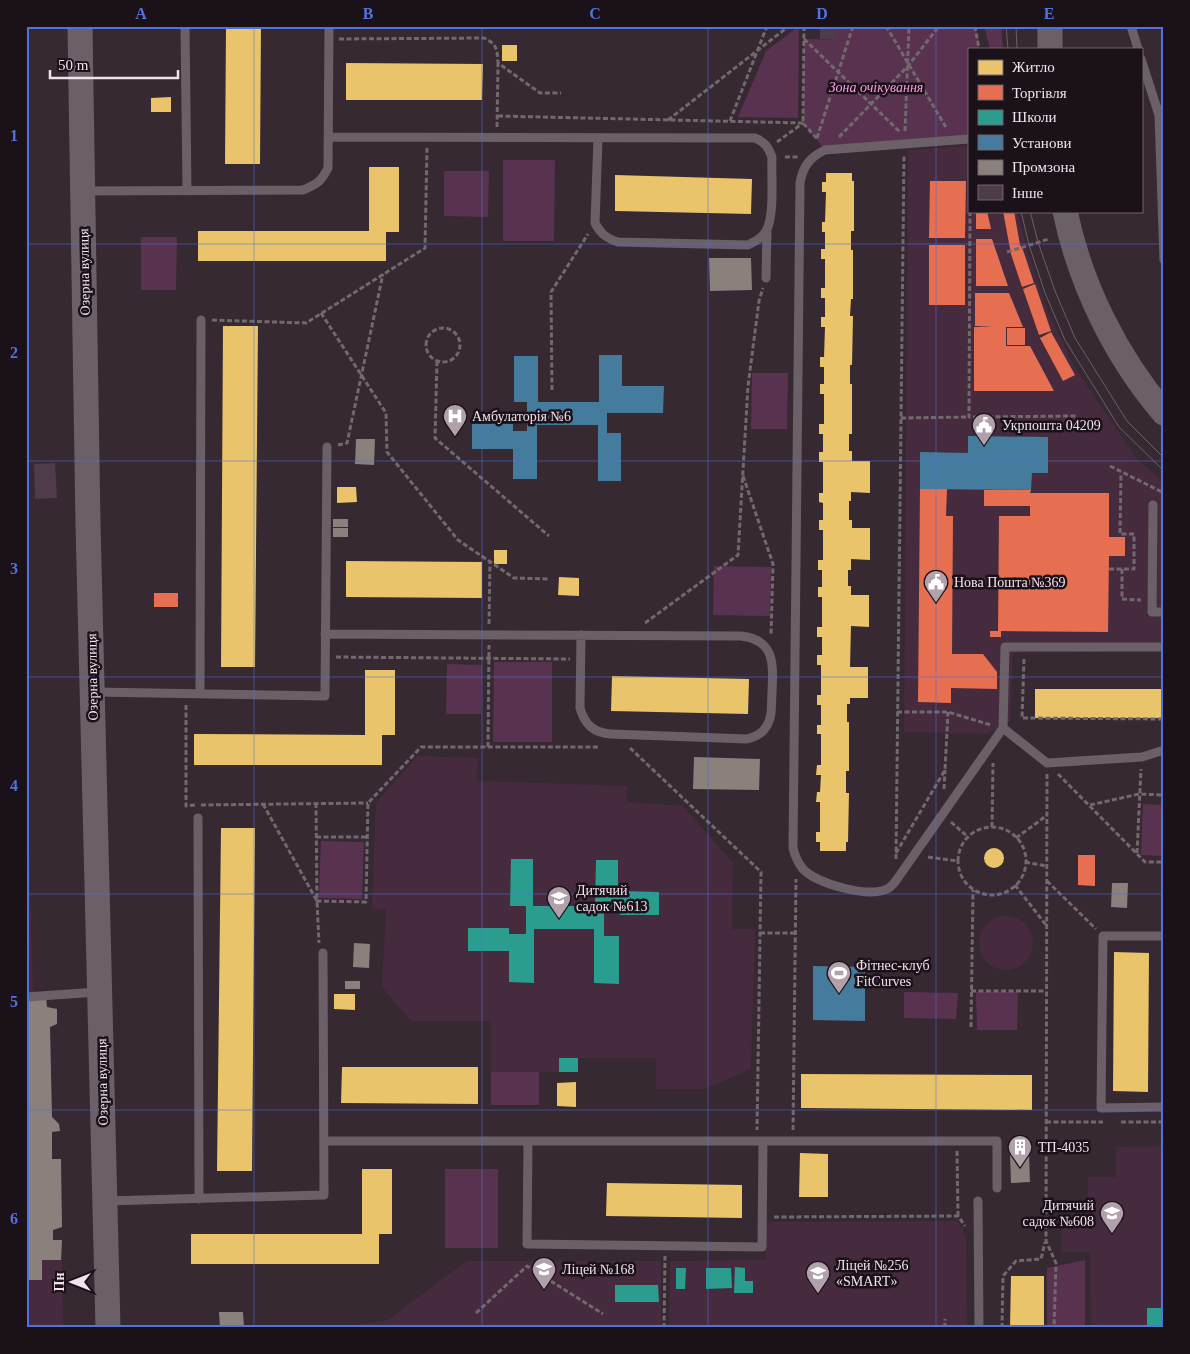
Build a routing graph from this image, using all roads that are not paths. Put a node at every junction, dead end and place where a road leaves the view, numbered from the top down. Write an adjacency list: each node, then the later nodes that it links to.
1 (80, 26): 12 (street, Озерна вулиця)
2 (185, 26): 13 (lane)
3 (329, 26): 9 (lane)
4 (1050, 26): 6 (street)
5 (1131, 26): 7 (lane)
6 (1050, 48)
7 (1138, 48)
8 (1142, 62): 16 (lane)
9 (328, 137): 10 (lane); 13 (lane)
10 (598, 138): 15 (lane); 15 (lane)
11 (968, 139): 28 (lane)
12 (82, 191): 13 (lane); 26 (street, Озерна вулиця)
13 (187, 191)
14 (1065, 212): 19 (street)
15 (767, 230): 17 (lane)
16 (1164, 260)
17 (766, 278)
18 (201, 320): 27 (lane)
19 (1164, 413)
20 (327, 447): 23 (lane)
21 (1154, 505): 22 (lane)
22 (1164, 612)
23 (326, 634): 24 (lane); 27 (lane)
24 (581, 635): 24 (lane)
25 (1164, 647): 28 (lane)
26 (92, 692): 27 (lane); 33 (street, Озерна вулиця)
27 (200, 694)
28 (1003, 728): 29 (lane)
29 (1164, 750)
30 (198, 818): 40 (lane)
31 (1164, 936): 35 (lane)
32 (323, 953): 38 (lane)
33 (100, 992): 34 (lane); 41 (street, Озерна вулиця)
34 (26, 997)
35 (1164, 1107)
36 (528, 1141): 37 (lane); 37 (lane); 38 (lane)
37 (760, 1141): 39 (lane)
38 (324, 1142): 40 (lane)
39 (997, 1188)
40 (199, 1198): 41 (lane)
41 (105, 1201): 43 (street, Озерна вулиця)
42 (978, 1201): 44 (lane)
43 (108, 1328)
44 (979, 1328)

